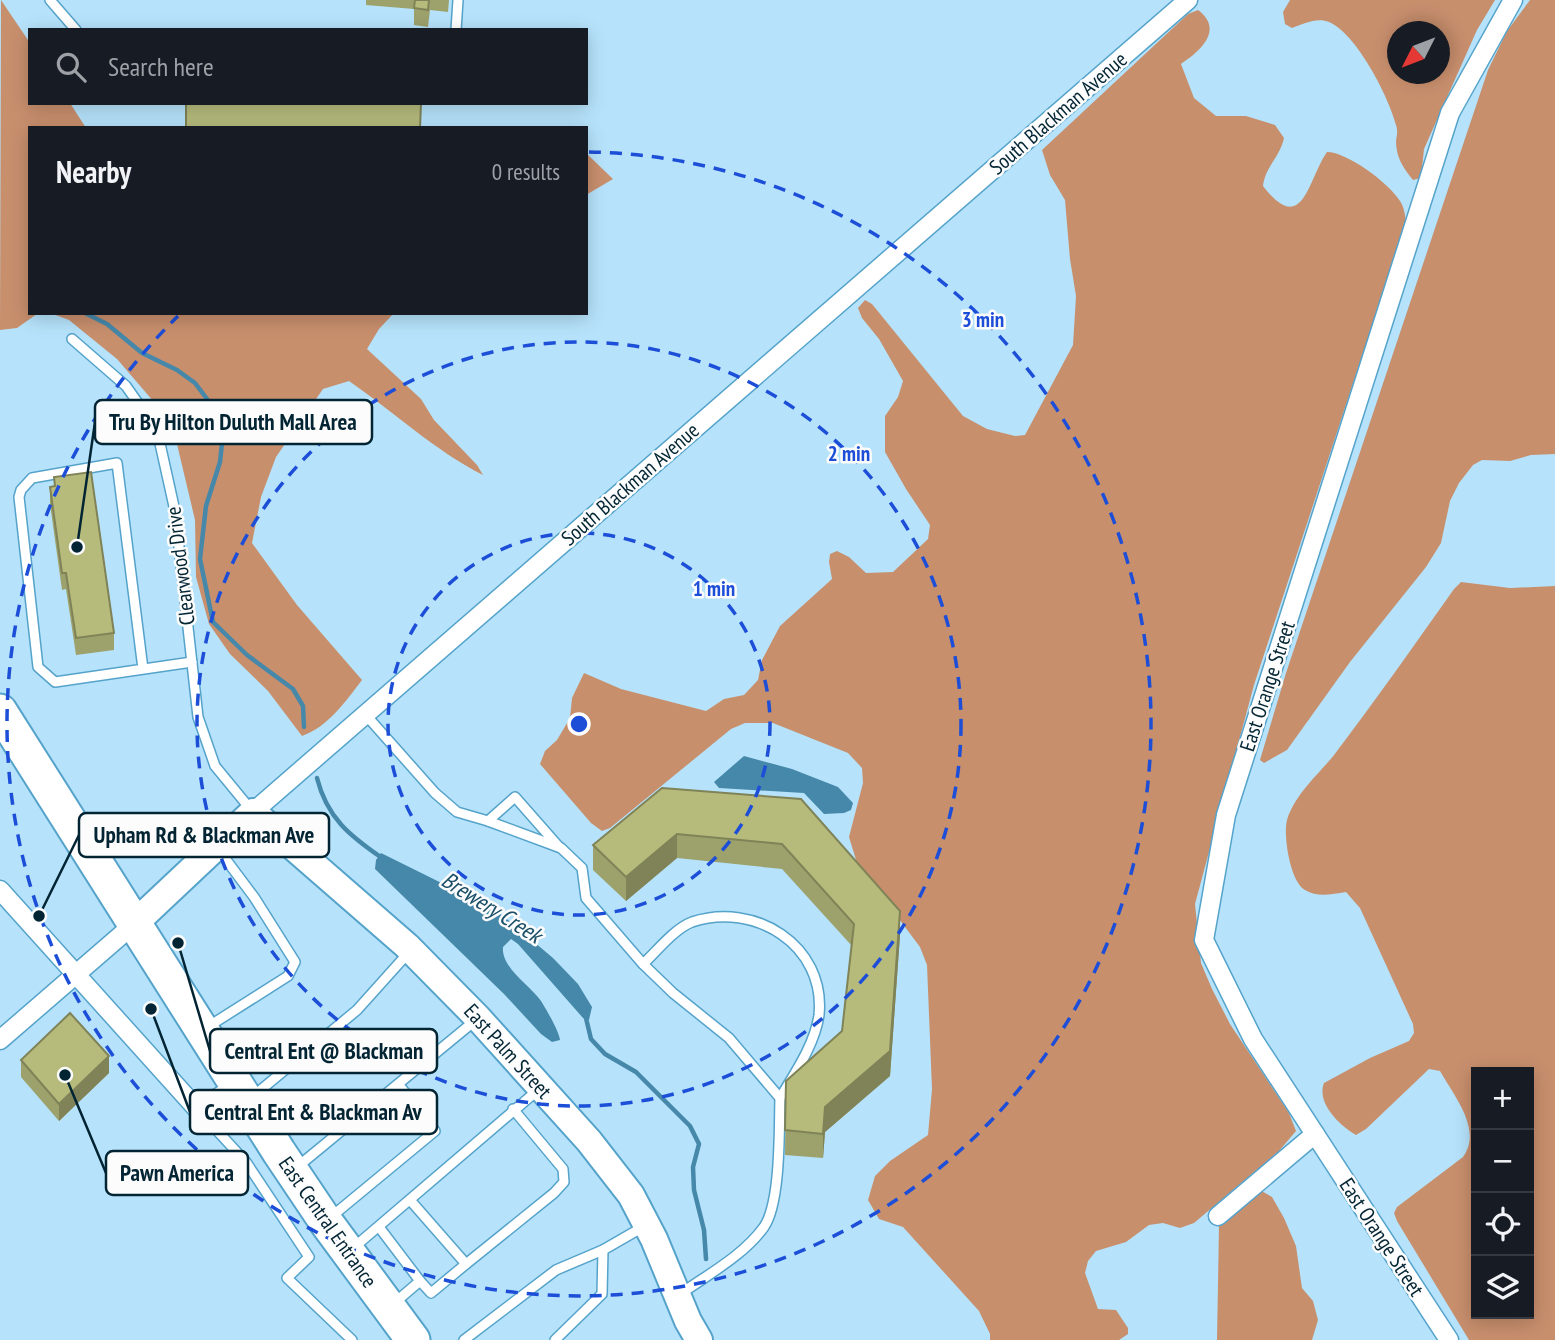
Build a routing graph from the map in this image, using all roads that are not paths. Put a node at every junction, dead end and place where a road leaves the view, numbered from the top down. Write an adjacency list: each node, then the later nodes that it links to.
1 (50, 0): 5 (lane)
2 (458, 0): 6 (lane)
3 (1188, 0): 11 (street, South Blackman Avenue)
4 (1513, 0): 30 (street, East Orange Street)
5 (74, 28)
6 (456, 28)
7 (72, 339): 8 (lane, Clearwood Drive)
8 (192, 662): 9 (lane); 12 (lane, Clearwood Drive)
9 (143, 669): 9 (lane)
10 (0, 711): 17 (highway, East Central Entrance)
11 (365, 714): 12 (street, South Blackman Avenue); 13 (lane)
12 (253, 812): 14 (street, South Blackman Avenue); 18 (street, East Palm Street)
13 (488, 821): 15 (lane); 15 (lane)
14 (216, 846): 17 (street, South Blackman Avenue); 22 (lane)
15 (561, 848): 19 (lane)
16 (0, 890): 20 (street)
17 (134, 924): 20 (street, South Blackman Avenue); 22 (highway, East Central Entrance)
18 (411, 950): 21 (street, East Palm Street); 26 (lane)
19 (643, 964): 27 (lane); 27 (lane)
20 (77, 974): 23 (street, South Blackman Avenue); 28 (street)
21 (478, 1018): 24 (lane); 25 (street, East Palm Street)
22 (202, 1031): 26 (highway, East Central Entrance)
23 (0, 1040)
24 (399, 1085): 31 (lane); 34 (lane)
25 (541, 1087): 29 (lane); 35 (street, East Palm Street)
26 (242, 1093): 28 (street); 31 (highway, East Central Entrance)
27 (780, 1098): 41 (lane)
28 (198, 1110): 43 (lane)
29 (513, 1110): 32 (lane); 39 (lane)
30 (1315, 1134): 33 (street); 47 (street, East Orange Street)
31 (292, 1172): 34 (highway, East Central Entrance)
32 (410, 1200): 36 (lane); 39 (lane)
33 (1218, 1216)
34 (326, 1222): 38 (highway, East Central Entrance)
35 (646, 1225): 37 (lane); 41 (street, East Palm Street)
36 (379, 1227): 38 (lane); 40 (lane)
37 (603, 1250): 44 (lane); 45 (lane)
38 (348, 1253): 42 (highway, East Central Entrance)
39 (466, 1264): 40 (lane)
40 (421, 1281): 42 (lane)
41 (678, 1296): 46 (street, East Palm Street)
42 (398, 1329)
43 (352, 1340)
44 (464, 1340)
45 (555, 1340)
46 (699, 1340)
47 (1449, 1340)

